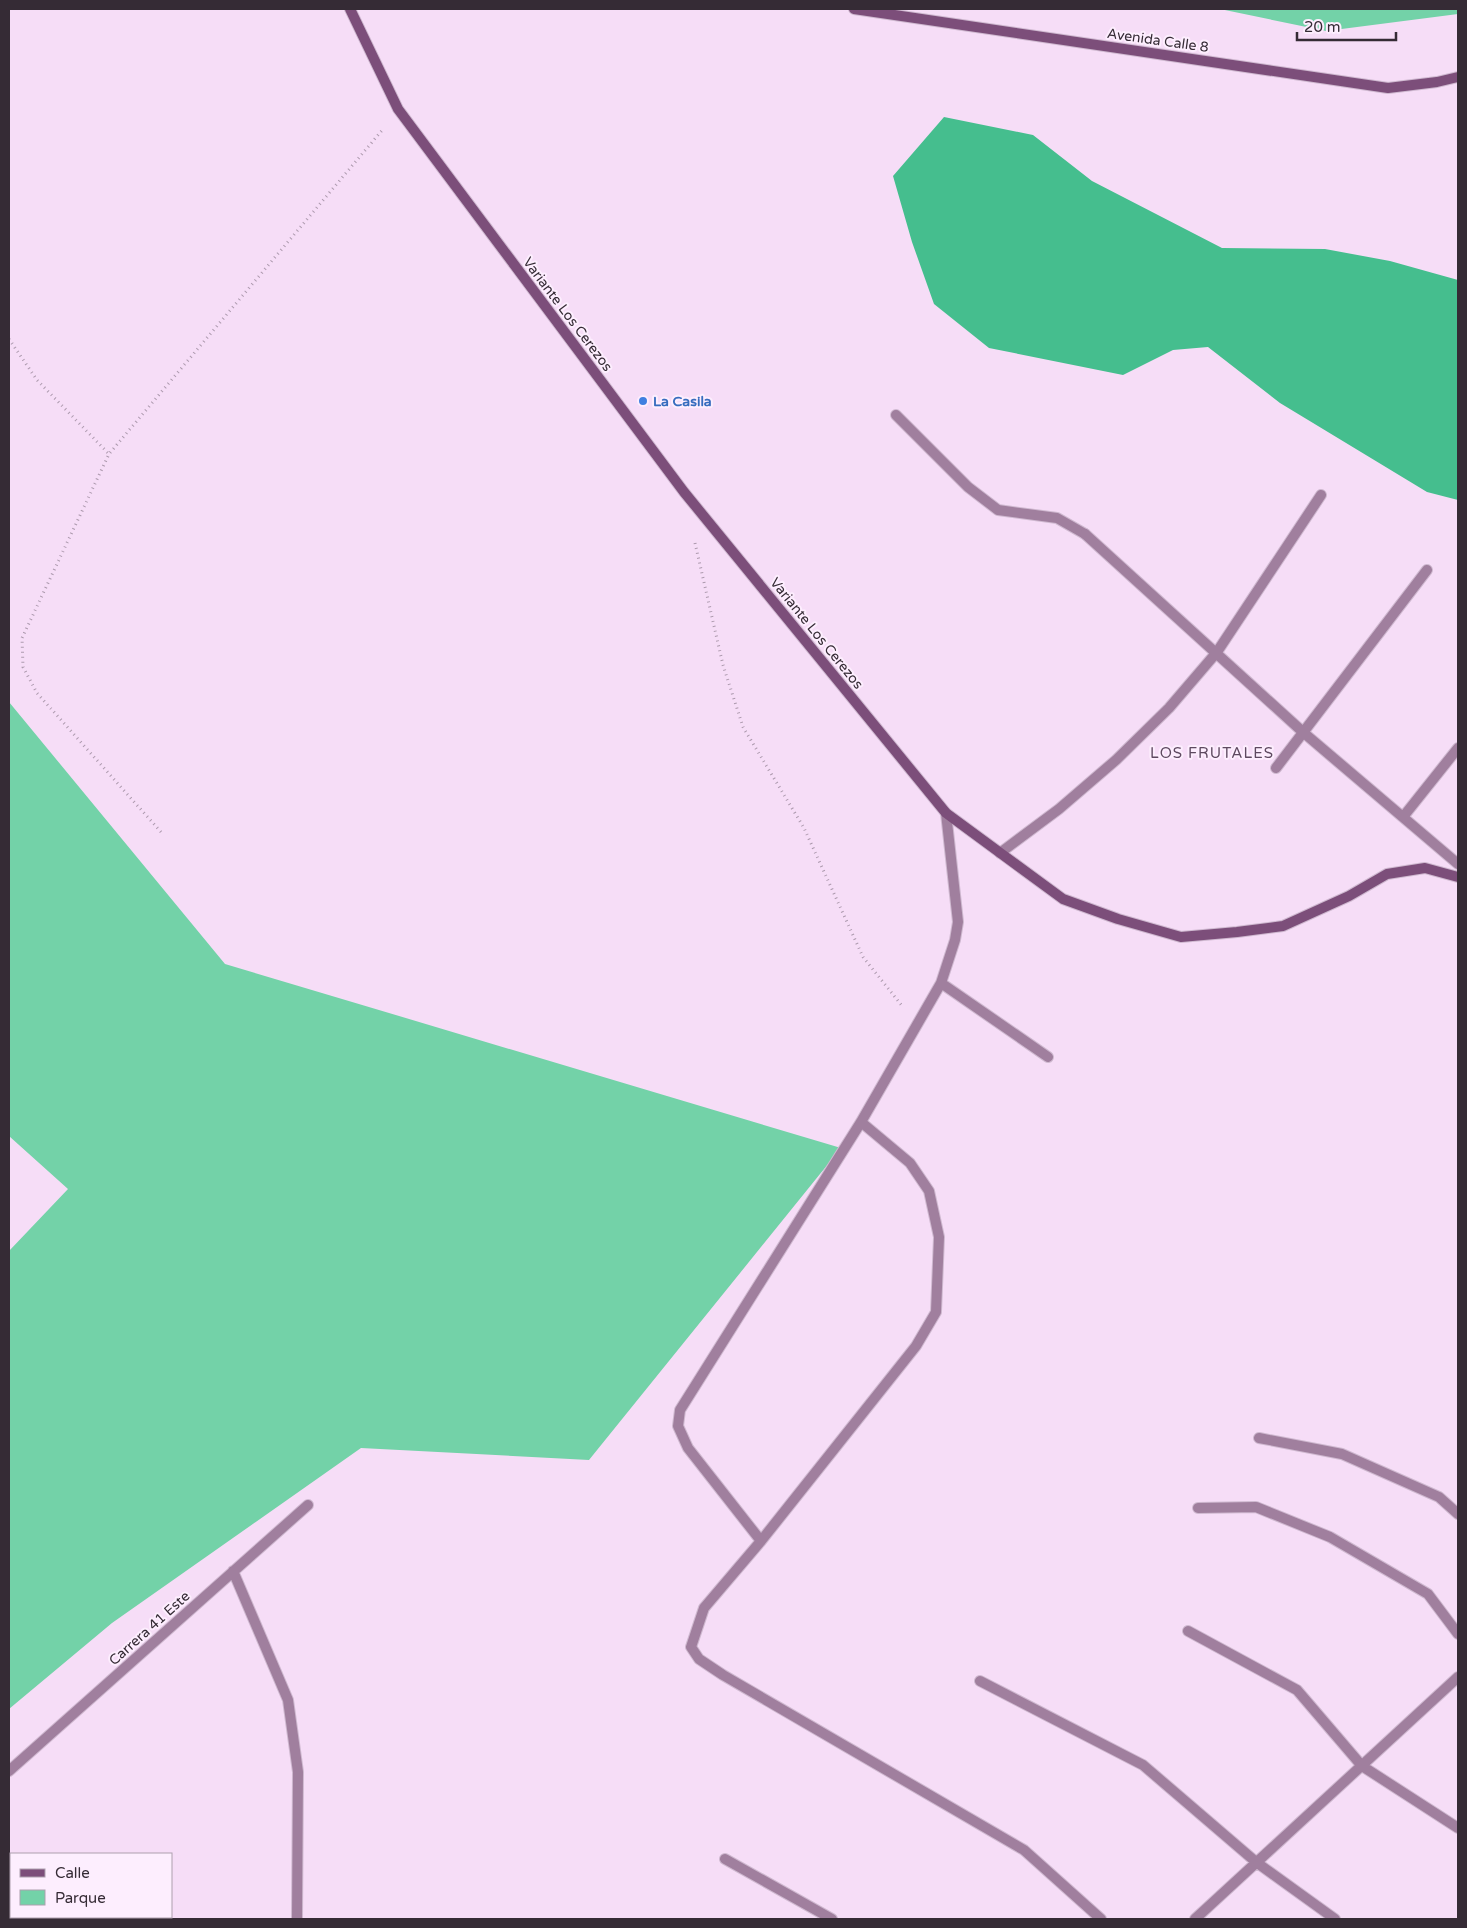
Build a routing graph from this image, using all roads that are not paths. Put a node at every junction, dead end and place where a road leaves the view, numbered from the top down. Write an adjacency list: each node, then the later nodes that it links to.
1 (350, 9): 11 (street, Variante Los Cerezos)
2 (854, 9): 3 (street, Avenida Calle 8)
3 (1458, 78)
4 (896, 415): 7 (street)
5 (1321, 495): 7 (street)
6 (1427, 570): 8 (street)
7 (1217, 652): 8 (street); 13 (street)
8 (1304, 733): 10 (street); 12 (street)
9 (1458, 748): 12 (street)
10 (1276, 768)
11 (946, 813): 13 (street, Variante Los Cerezos); 16 (street)
12 (1403, 817): 14 (street)
13 (1000, 853): 15 (street, Variante Los Cerezos)
14 (1458, 864)
15 (1458, 878)
16 (940, 983): 17 (street); 18 (street)
17 (1048, 1057)
18 (861, 1122): 23 (street); 23 (street)
19 (1259, 1438): 22 (street)
20 (308, 1505): 24 (street, Carrera 41 Este)
21 (1198, 1508): 26 (street)
22 (1458, 1514)
23 (761, 1542): 36 (street)
24 (233, 1571): 30 (street, Carrera 41 Este); 34 (street)
25 (1188, 1631): 29 (street)
26 (1458, 1634)
27 (1458, 1677): 29 (street)
28 (980, 1681): 33 (street)
29 (1362, 1766): 31 (street); 33 (street)
30 (9, 1771)
31 (1458, 1828)
32 (725, 1859): 35 (street)
33 (1256, 1862): 37 (street); 38 (street)
34 (297, 1919)
35 (832, 1919)
36 (1101, 1919)
37 (1195, 1919)
38 (1335, 1919)

